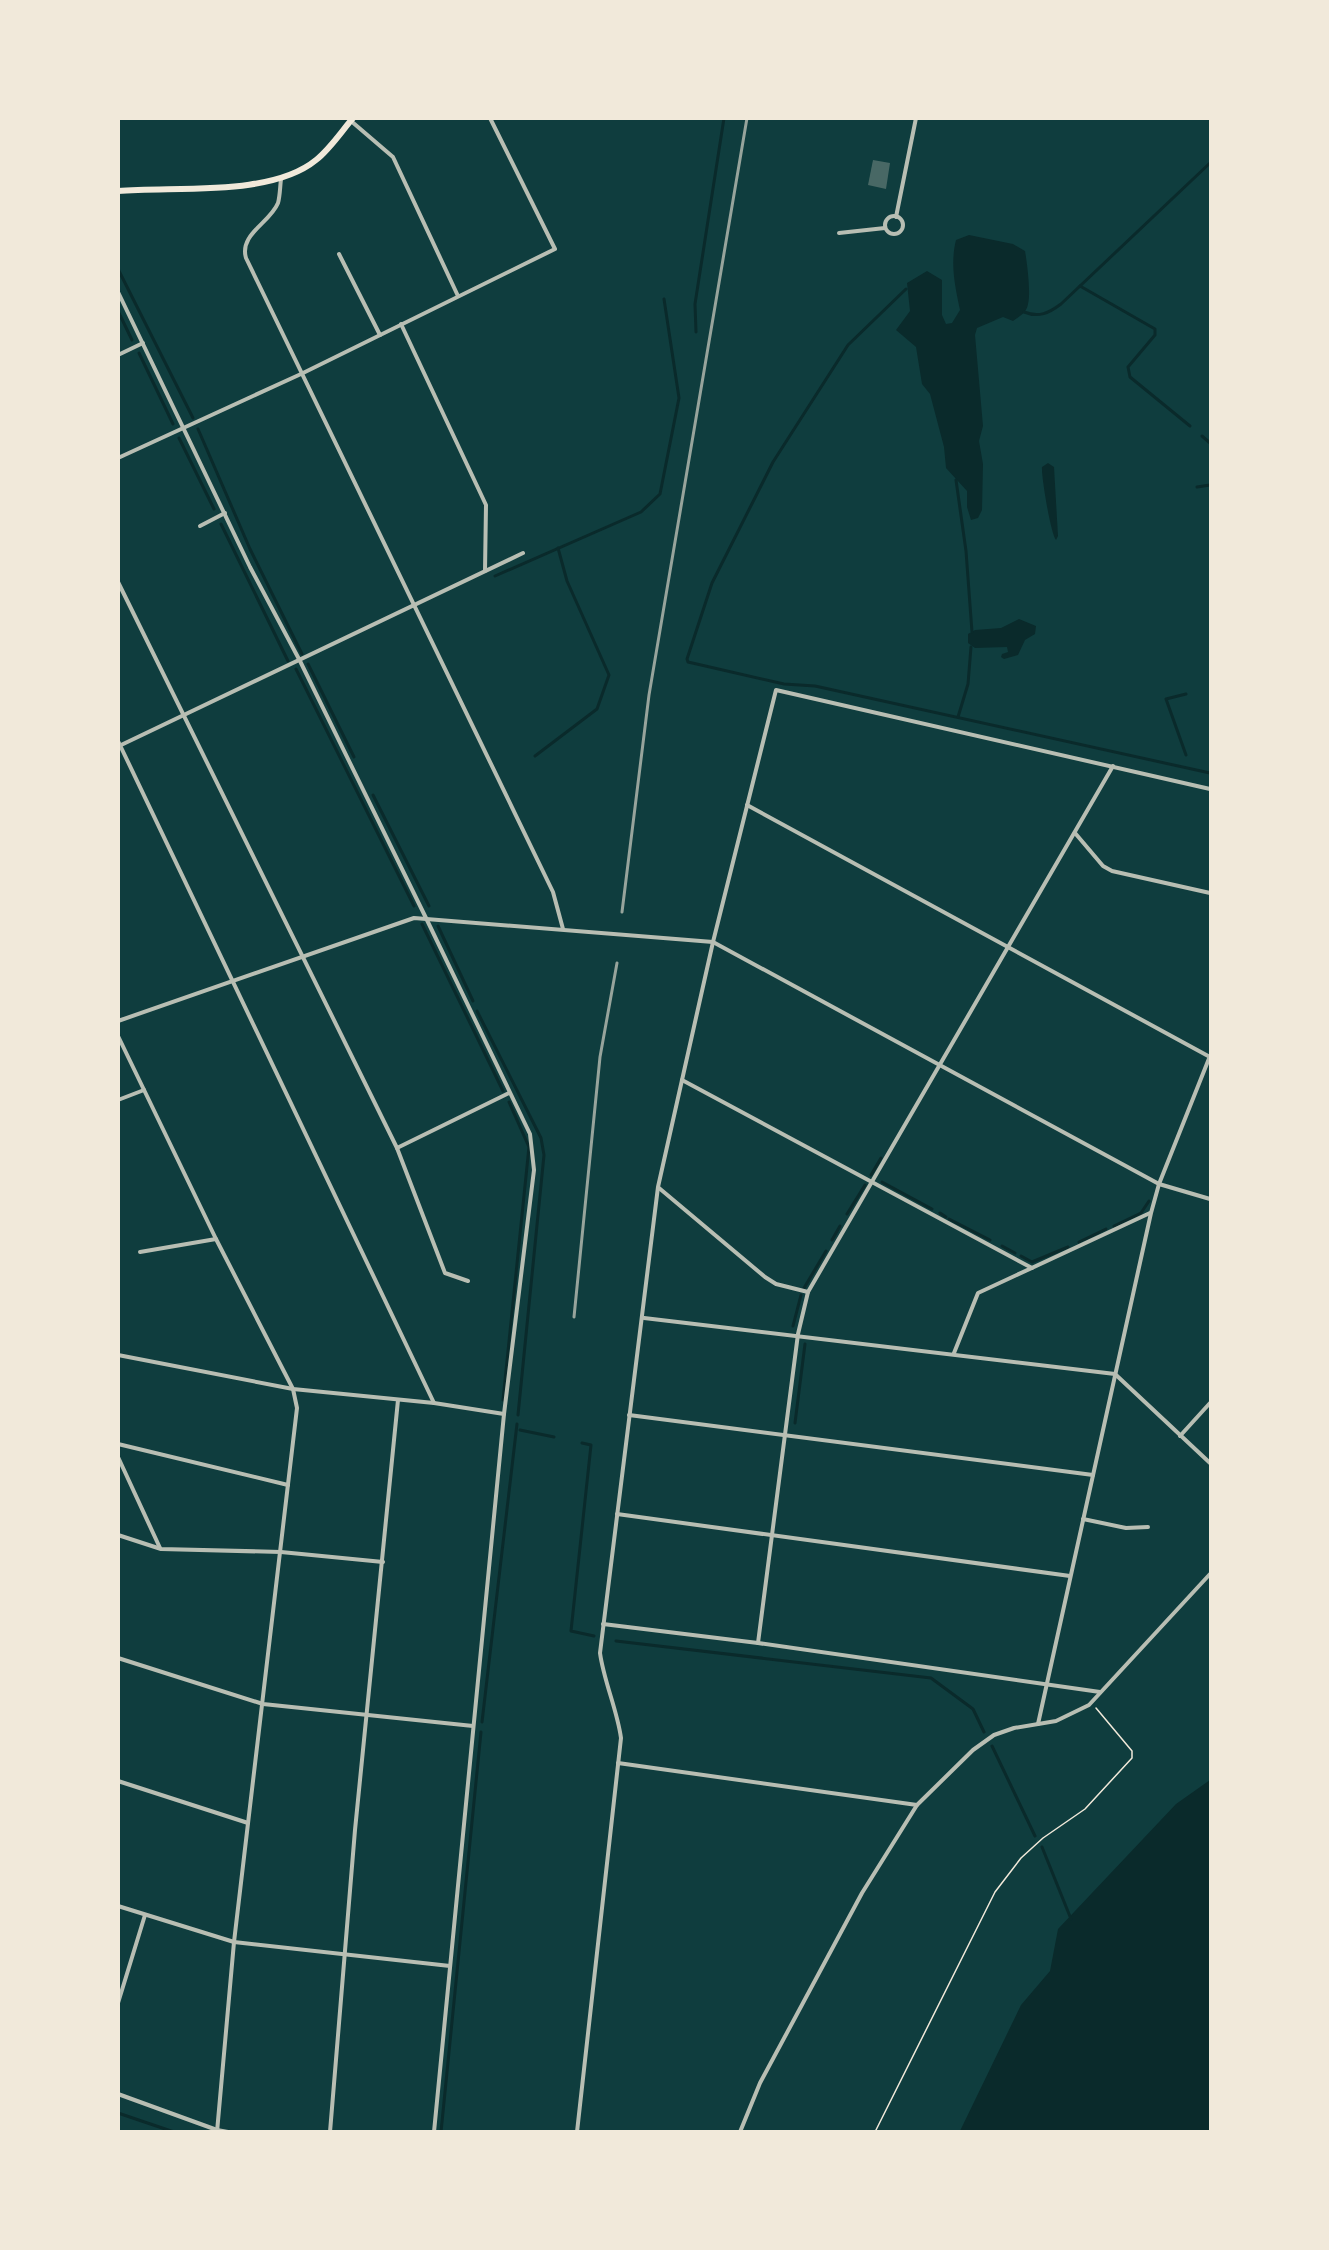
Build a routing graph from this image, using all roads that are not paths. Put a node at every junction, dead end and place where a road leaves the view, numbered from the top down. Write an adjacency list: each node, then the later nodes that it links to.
1 (490, 118): 11 (street)
2 (916, 118): 6 (street)
3 (352, 119): 4 (main road); 11 (street)
4 (281, 180): 5 (main road); 16 (street)
5 (118, 191)
6 (897, 217): 7 (street); 7 (street)
7 (885, 228): 8 (street)
8 (839, 233)
9 (339, 254): 13 (street)
10 (118, 292): 14 (street)
11 (459, 296): 12 (street)
12 (401, 324): 13 (street); 22 (street)
13 (380, 335): 16 (street)
14 (143, 343): 15 (street); 17 (street)
15 (118, 355)
16 (301, 374): 17 (street); 24 (street)
17 (185, 427): 18 (street); 19 (street)
18 (118, 458)
19 (225, 513): 20 (street); 25 (street)
20 (200, 526)
21 (523, 553): 22 (street)
22 (486, 571): 24 (street)
23 (118, 582): 26 (street)
24 (415, 606): 25 (street); 34 (street)
25 (300, 661): 26 (street); 33 (street)
26 (184, 716): 27 (street); 37 (street)
27 (119, 745): 38 (street)
28 (1113, 766): 29 (street); 30 (street); 31 (street)
29 (1210, 789)
30 (747, 805): 35 (street); 36 (street)
31 (1075, 833): 32 (street); 36 (street)
32 (1210, 893)
33 (426, 918): 34 (street); 37 (street); 45 (street)
34 (563, 929): 35 (street)
35 (713, 942): 42 (street); 43 (street)
36 (1008, 948): 41 (street); 42 (street)
37 (301, 957): 38 (street); 47 (street)
38 (234, 980): 39 (street); 65 (street)
39 (118, 1021)
40 (118, 1036): 44 (street)
41 (1210, 1057): 49 (street)
42 (941, 1066): 48 (street); 49 (street)
43 (682, 1080): 48 (street); 50 (street)
44 (144, 1090): 46 (street); 53 (street)
45 (509, 1094): 47 (street); 67 (street)
46 (118, 1100)
47 (397, 1148): 56 (street)
48 (871, 1183): 55 (street); 57 (street)
49 (1159, 1184): 51 (street); 52 (street)
50 (658, 1187): 57 (street); 58 (street)
51 (1210, 1199)
52 (1151, 1213): 55 (street); 62 (street)
53 (216, 1239): 54 (street); 63 (street)
54 (140, 1252)
55 (1032, 1268): 60 (street)
56 (468, 1281)
57 (808, 1292): 59 (street)
58 (644, 1318): 59 (street); 68 (street)
59 (798, 1334): 60 (street); 69 (street)
60 (954, 1353): 62 (street)
61 (118, 1354): 63 (street)
62 (1115, 1374): 70 (street); 74 (street)
63 (293, 1389): 64 (street); 75 (street)
64 (398, 1400): 65 (street); 83 (street)
65 (434, 1403): 67 (street)
66 (1210, 1403): 70 (street)
67 (504, 1414): 94 (street)
68 (629, 1415): 69 (street); 76 (street)
69 (784, 1435): 74 (street); 79 (street)
70 (1180, 1436): 73 (street)
71 (118, 1444): 75 (street)
72 (118, 1457): 81 (street)
73 (1210, 1463)
74 (1094, 1475): 77 (street)
75 (288, 1485): 82 (street)
76 (617, 1514): 79 (street); 86 (street)
77 (1083, 1519): 78 (street); 85 (street)
78 (1148, 1527)
79 (772, 1534): 85 (street); 87 (street)
80 (118, 1535): 81 (street)
81 (161, 1549): 82 (street)
82 (281, 1552): 83 (street); 91 (street)
83 (383, 1562): 92 (street)
84 (1210, 1574): 90 (street)
85 (1070, 1576): 89 (street)
86 (603, 1624): 87 (street); 95 (street)
87 (758, 1643): 89 (street)
88 (118, 1658): 91 (street)
89 (1046, 1683): 90 (street); 93 (street)
90 (1101, 1693): 93 (street)
91 (263, 1704): 92 (street); 98 (street)
92 (368, 1716): 94 (street); 102 (street)
93 (1038, 1724): 97 (street)
94 (473, 1726): 103 (street)
95 (618, 1763): 97 (street); 110 (street)
96 (118, 1782): 98 (street)
97 (917, 1805): 111 (street)
98 (248, 1823): 101 (street)
99 (118, 1906): 100 (street)
100 (145, 1915): 101 (street); 104 (street)
101 (234, 1942): 102 (street); 106 (street)
102 (345, 1954): 103 (street); 108 (street)
103 (450, 1966): 109 (street)
104 (118, 2003)
105 (118, 2094): 106 (street)
106 (217, 2131): 107 (street)
107 (228, 2132)
108 (330, 2132)
109 (434, 2132)
110 (577, 2132)
111 (740, 2132)

